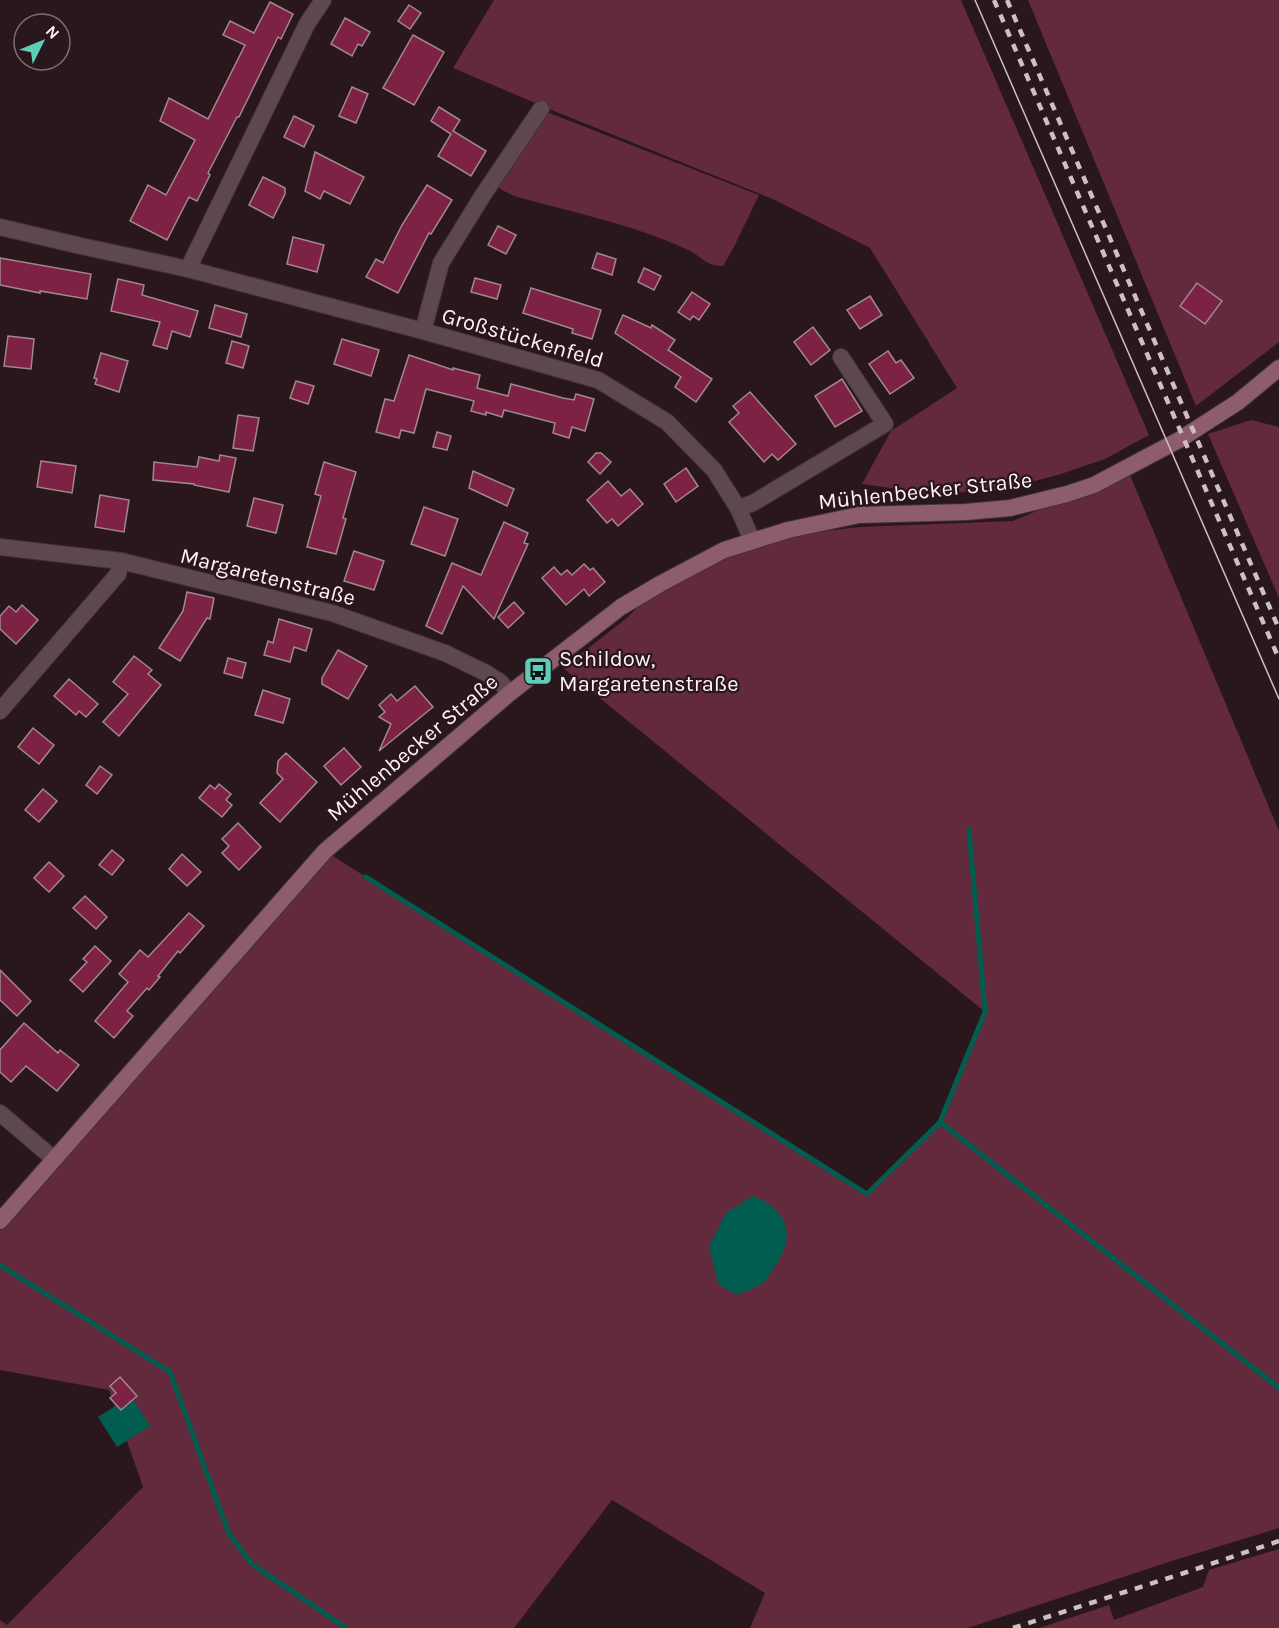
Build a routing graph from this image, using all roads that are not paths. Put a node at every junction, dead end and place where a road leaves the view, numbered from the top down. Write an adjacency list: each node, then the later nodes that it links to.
1 (323, 0): 4 (street)
2 (541, 109): 5 (street, Großstückenfeld)
3 (0, 227): 4 (street, Großstückenfeld)
4 (188, 268): 5 (street, Großstückenfeld)
5 (423, 331): 8 (street, Großstückenfeld)
6 (841, 357): 8 (street)
7 (1279, 368): 9 (main road, Mühlenbecker Straße)
8 (738, 508): 9 (street, Großstückenfeld)
9 (752, 540): 12 (main road, Mühlenbecker Straße)
10 (0, 547): 11 (street, Margaretenstraße)
11 (121, 561): 12 (street, Margaretenstraße); 13 (street)
12 (510, 693): 15 (main road, Mühlenbecker Straße)
13 (0, 711)
14 (0, 1113): 15 (street)
15 (54, 1159): 16 (main road, Mühlenbecker Straße)
16 (0, 1221)

